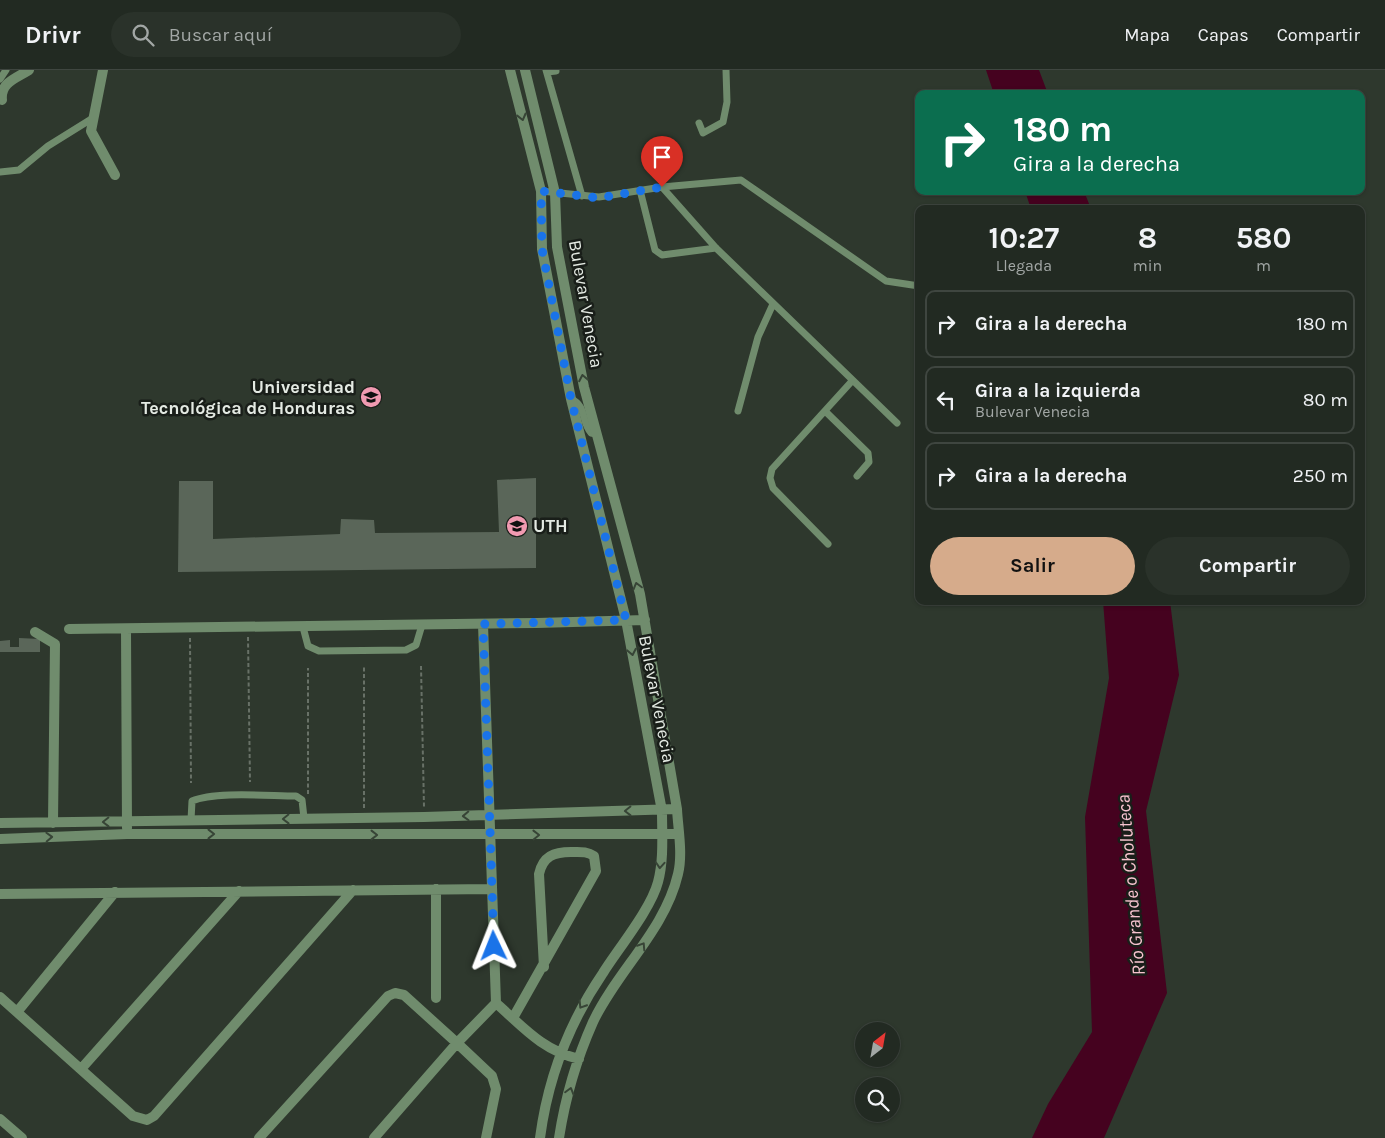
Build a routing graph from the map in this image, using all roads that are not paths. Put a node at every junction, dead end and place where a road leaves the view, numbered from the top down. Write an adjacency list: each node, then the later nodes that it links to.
1 (6, 70): 9 (lane)
2 (29, 70): 10 (street)
3 (103, 70): 11 (street)
4 (510, 70): 17 (street, Bulevar Venecia, one-way to 17)
5 (525, 70): 18 (street, Bulevar Venecia)
6 (726, 70): 12 (lane)
7 (546, 71): 8 (lane); 19 (lane)
8 (556, 71)
9 (0, 79)
10 (2, 100)
11 (93, 118): 13 (lane); 14 (street)
12 (699, 124)
13 (0, 172)
14 (114, 175)
15 (662, 187): 16 (lane); 20 (lane); 21 (lane)
16 (640, 190): 19 (lane); 20 (lane)
17 (541, 191): 18 (lane); 24 (street, Bulevar Venecia)
18 (556, 193): 19 (lane); 28 (street, Bulevar Venecia, one-way to 18)
19 (582, 196)
20 (716, 248): 22 (lane)
21 (915, 285)
22 (773, 304): 23 (lane); 25 (lane)
23 (852, 382): 26 (lane); 27 (lane)
24 (571, 399): 28 (lane); 31 (street, Bulevar Venecia)
25 (738, 411)
26 (825, 411): 29 (lane); 30 (lane)
27 (897, 423)
28 (596, 434): 32 (street, Bulevar Venecia, one-way to 28)
29 (857, 476)
30 (828, 544)
31 (626, 620): 32 (street); 33 (street); 39 (street, Bulevar Venecia, one-way to 39)
32 (645, 620): 40 (street, Bulevar Venecia)
33 (483, 624): 34 (street); 41 (street)
34 (422, 625): 35 (street); 35 (lane)
35 (303, 627): 37 (street)
36 (69, 629): 37 (street)
37 (126, 630): 44 (street)
38 (35, 632): 46 (street)
39 (662, 810): 40 (street); 41 (street, one-way to 41); 48 (street, Bulevar Venecia)
40 (677, 810): 49 (street, Bulevar Venecia)
41 (489, 815): 42 (street, one-way to 42); 50 (street)
42 (304, 818): 43 (street, one-way to 43); 43 (lane)
43 (191, 820): 44 (street)
44 (127, 822): 46 (street, one-way to 46); 47 (street)
45 (0, 823): 46 (street)
46 (54, 823)
47 (127, 834): 50 (street, one-way to 50); 51 (street, one-way to 47)
48 (662, 834): 49 (street); 50 (street, one-way to 48); 65 (street, Bulevar Venecia, one-way to 65)
49 (678, 834): 66 (street, Bulevar Venecia, one-way to 49)
50 (491, 835): 53 (street)
51 (0, 839)
52 (436, 889): 53 (street); 54 (street); 60 (street)
53 (492, 889): 61 (street)
54 (353, 890): 55 (street); 67 (street)
55 (239, 891): 56 (street); 67 (street)
56 (114, 892): 57 (street); 62 (street)
57 (0, 894)
58 (544, 966): 58 (street); 63 (street)
59 (0, 997): 62 (street)
60 (436, 998)
61 (496, 1003): 63 (street); 64 (street)
62 (17, 1012): 67 (street)
63 (513, 1018): 65 (street)
64 (457, 1043): 70 (street); 71 (street); 72 (street)
65 (560, 1055): 66 (street); 73 (street, Bulevar Venecia)
66 (579, 1059): 74 (street, Bulevar Venecia, one-way to 66)
67 (81, 1069)
68 (0, 1119): 69 (street)
69 (22, 1138)
70 (259, 1138)
71 (374, 1138)
72 (486, 1138)
73 (540, 1138)
74 (559, 1138)

